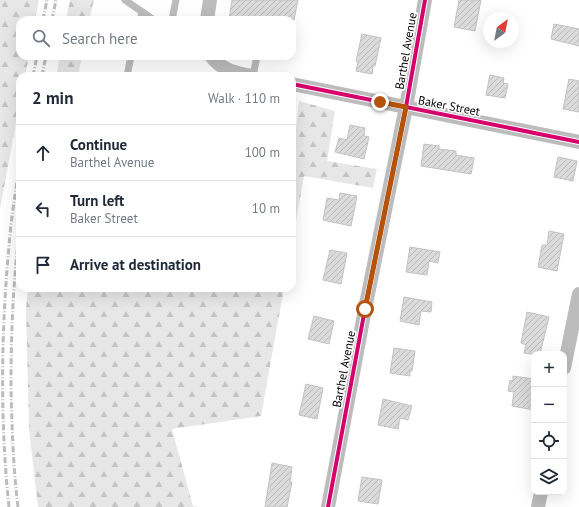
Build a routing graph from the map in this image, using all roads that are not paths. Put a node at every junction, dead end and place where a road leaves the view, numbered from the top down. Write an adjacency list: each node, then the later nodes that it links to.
1 (125, 0): 5 (lane)
2 (176, 0): 8 (lane)
3 (210, 0): 9 (street)
4 (425, 0): 17 (street, Barthel Avenue)
5 (142, 12): 6 (lane); 7 (lane)
6 (141, 16)
7 (148, 16)
8 (173, 16)
9 (207, 16)
10 (131, 60): 13 (lane)
11 (214, 60): 14 (street)
12 (256, 60): 15 (lane)
13 (128, 72)
14 (234, 72)
15 (253, 72)
16 (296, 85): 17 (street, Baker Street)
17 (406, 107): 18 (street, Baker Street); 22 (street, Barthel Avenue)
18 (579, 142)
19 (579, 294): 20 (street)
20 (567, 353)
21 (540, 495): 23 (street)
22 (328, 507)
23 (538, 507)

